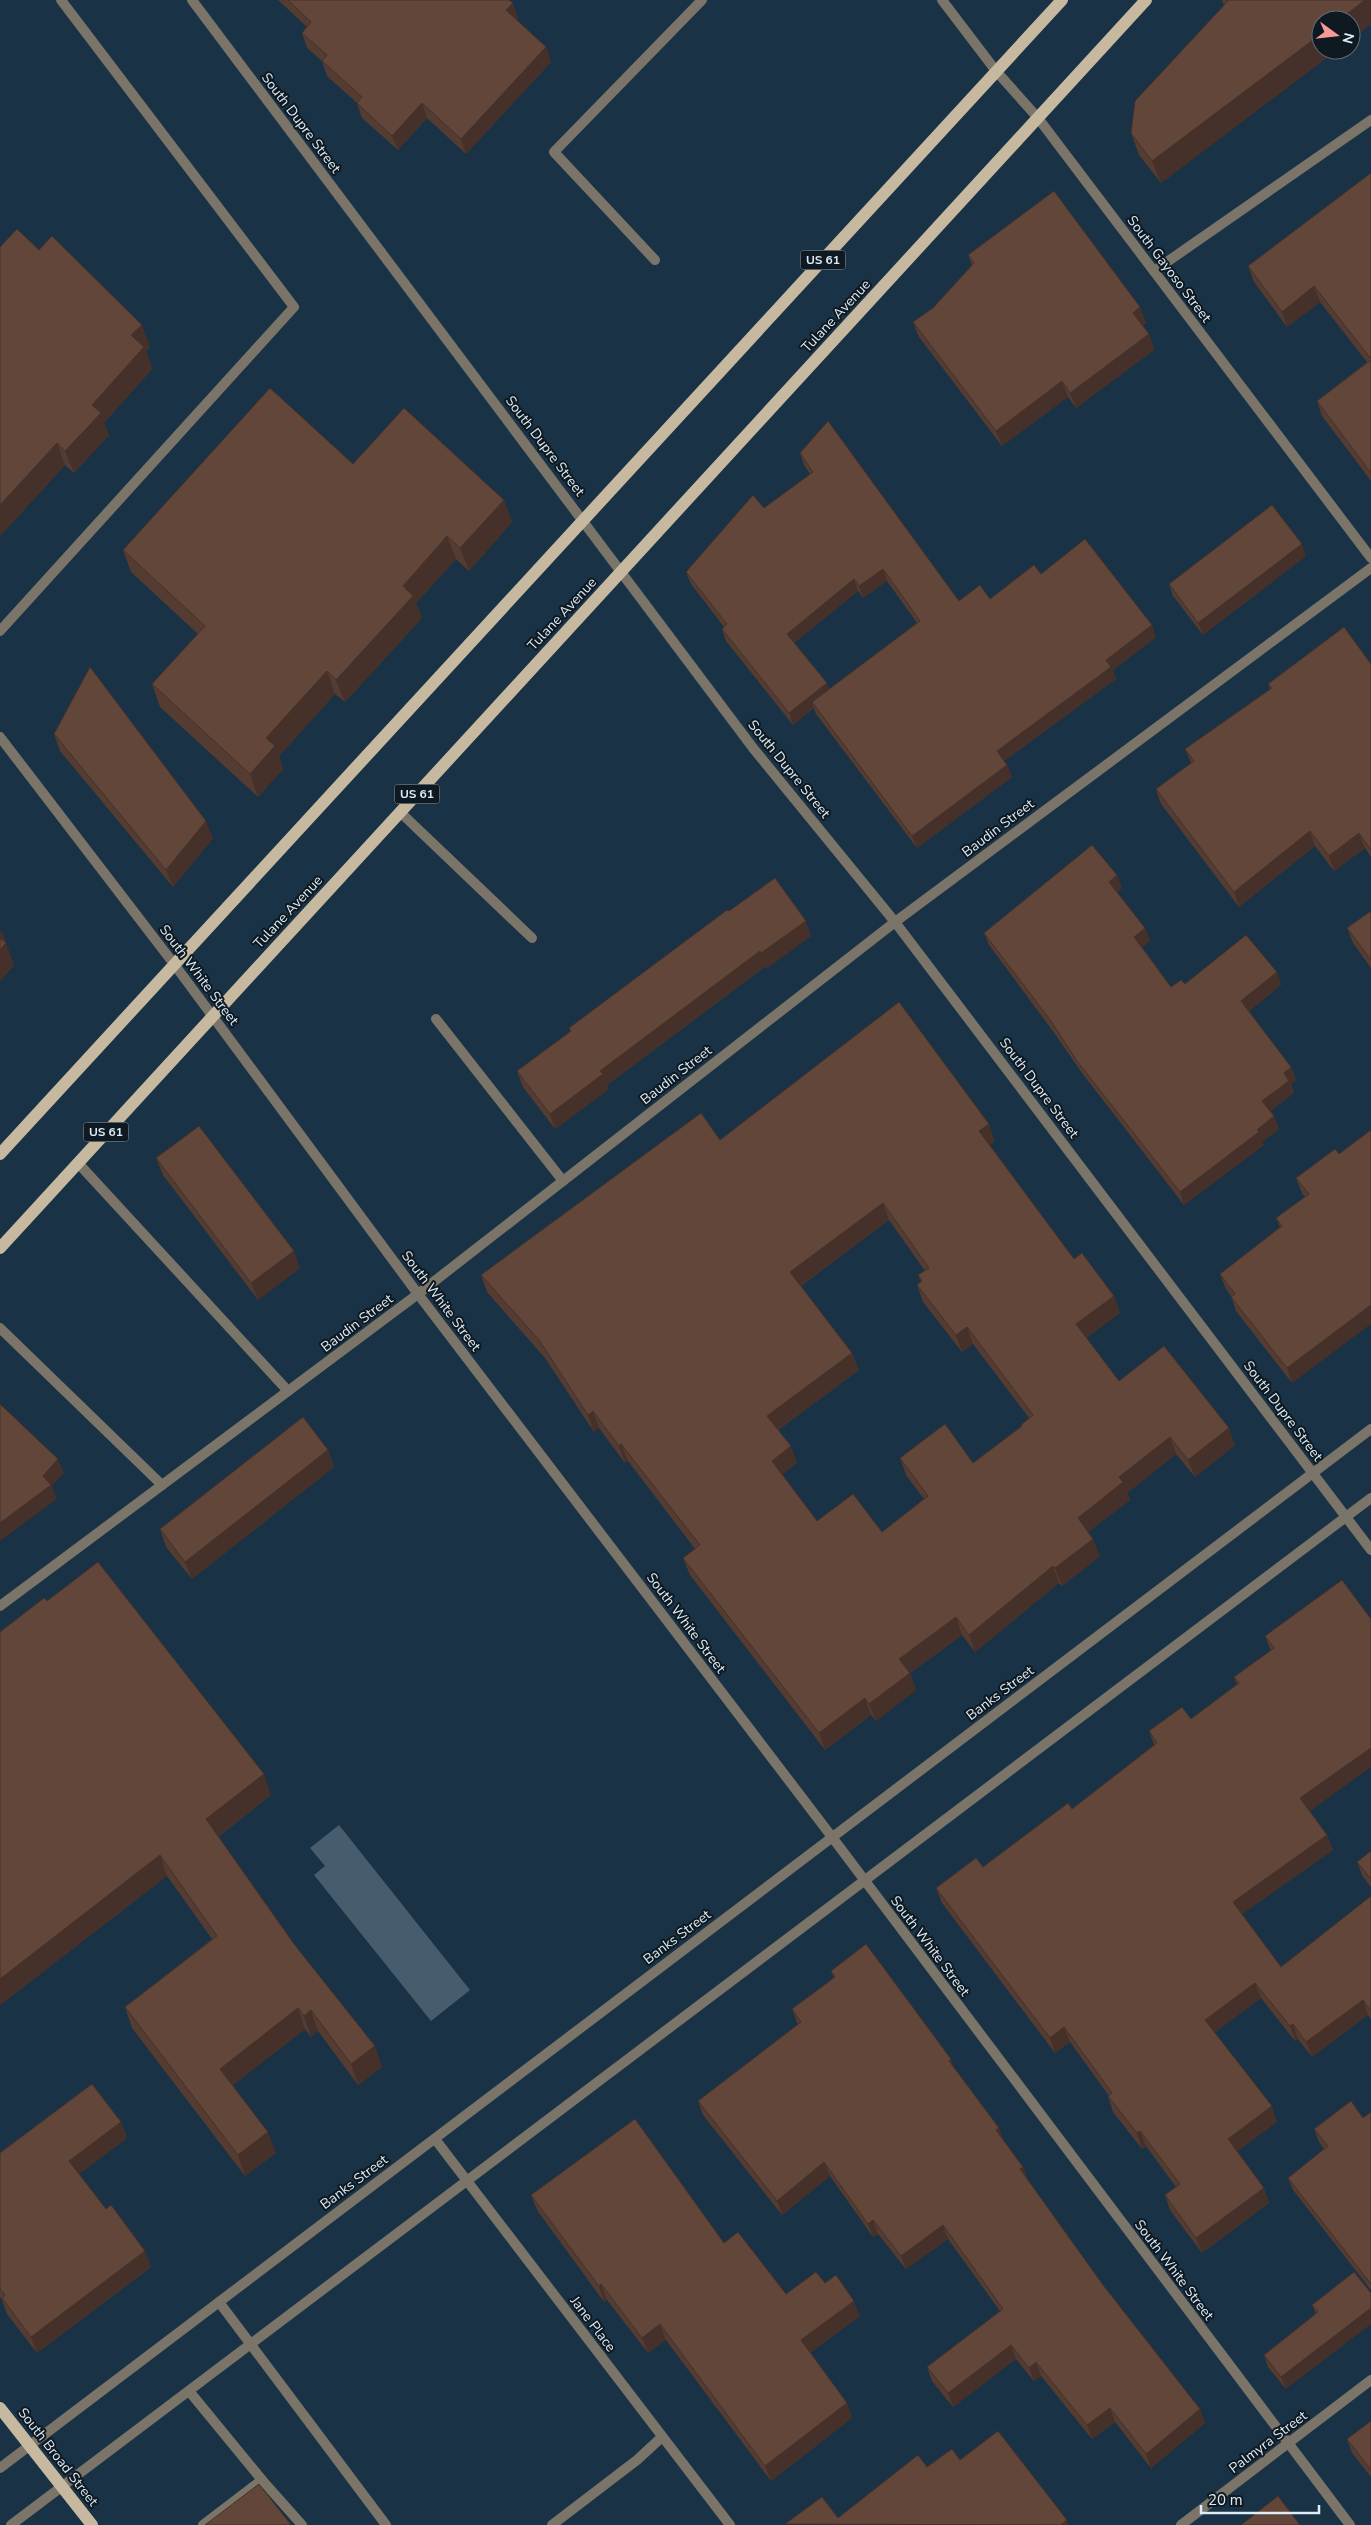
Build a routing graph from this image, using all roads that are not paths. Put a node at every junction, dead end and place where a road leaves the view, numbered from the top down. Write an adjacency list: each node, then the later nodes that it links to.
1 (60, 0): 16 (street)
2 (192, 0): 12 (street, South Dupre Street)
3 (702, 0): 10 (street)
4 (942, 0): 7 (street, South Gayoso Street)
5 (1062, 0): 7 (main road, US 61)
6 (1146, 0): 8 (main road, Tulane Avenue / US 61)
7 (996, 72): 8 (street, South Gayoso Street); 12 (main road, US 61)
8 (1038, 118): 11 (street, South Gayoso Street); 15 (main road, Tulane Avenue / US 61)
9 (1371, 120): 11 (street)
10 (655, 260)
11 (1154, 271): 13 (street, South Gayoso Street)
12 (584, 520): 15 (street, South Dupre Street); 21 (main road, US 61)
13 (1371, 558)
14 (1371, 568): 19 (street, Baudin Street)
15 (622, 571): 18 (main road, Tulane Avenue / US 61); 19 (street, South Dupre Street)
16 (0, 631)
17 (0, 737): 21 (street, South White Street)
18 (400, 812): 20 (street); 22 (main road, Tulane Avenue / US 61)
19 (895, 922): 26 (street, Baudin Street); 32 (street, South Dupre Street)
20 (532, 938)
21 (174, 964): 22 (street, South White Street); 24 (main road, US 61)
22 (213, 1016): 25 (main road, Tulane Avenue / US 61); 28 (street, South White Street)
23 (436, 1019): 26 (street)
24 (0, 1154)
25 (78, 1163): 27 (main road, Tulane Avenue / US 61); 30 (street)
26 (563, 1181): 28 (street, Baudin Street)
27 (0, 1248)
28 (418, 1294): 30 (street, Baudin Street); 38 (street, South White Street)
29 (0, 1328): 33 (street)
30 (288, 1391): 33 (street, Baudin Street)
31 (1371, 1429): 32 (street, Banks Street)
32 (1313, 1473): 35 (street, South Dupre Street); 38 (street, Banks Street)
33 (162, 1485): 37 (street, Baudin Street)
34 (1371, 1498): 35 (street)
35 (1346, 1517): 36 (street, South Dupre Street); 39 (street)
36 (1371, 1550)
37 (0, 1606)
38 (832, 1837): 39 (street, South White Street); 40 (street, Banks Street)
39 (864, 1881): 41 (street); 48 (street, South White Street)
40 (435, 2138): 41 (street, Jane Place); 42 (street, Banks Street)
41 (467, 2182): 43 (street); 47 (street, Jane Place)
42 (219, 2302): 43 (street); 49 (street, Banks Street)
43 (250, 2345): 45 (street); 57 (street)
44 (1371, 2380): 48 (street, Palmyra Street)
45 (189, 2391): 51 (street); 52 (street)
46 (0, 2408): 49 (main road, South Broad Street)
47 (662, 2437): 58 (street); 59 (street, Jane Place)
48 (1288, 2444): 60 (street, Palmyra Street); 61 (street, South White Street)
49 (29, 2446): 50 (street, Banks Street); 52 (main road, South Broad Street)
50 (0, 2468)
51 (262, 2480): 55 (street); 56 (street)
52 (62, 2487): 53 (street); 54 (main road, South Broad Street)
53 (12, 2525)
54 (92, 2525)
55 (203, 2525)
56 (302, 2525)
57 (386, 2525)
58 (552, 2525)
59 (730, 2525)
60 (1181, 2525)
61 (1350, 2525)

